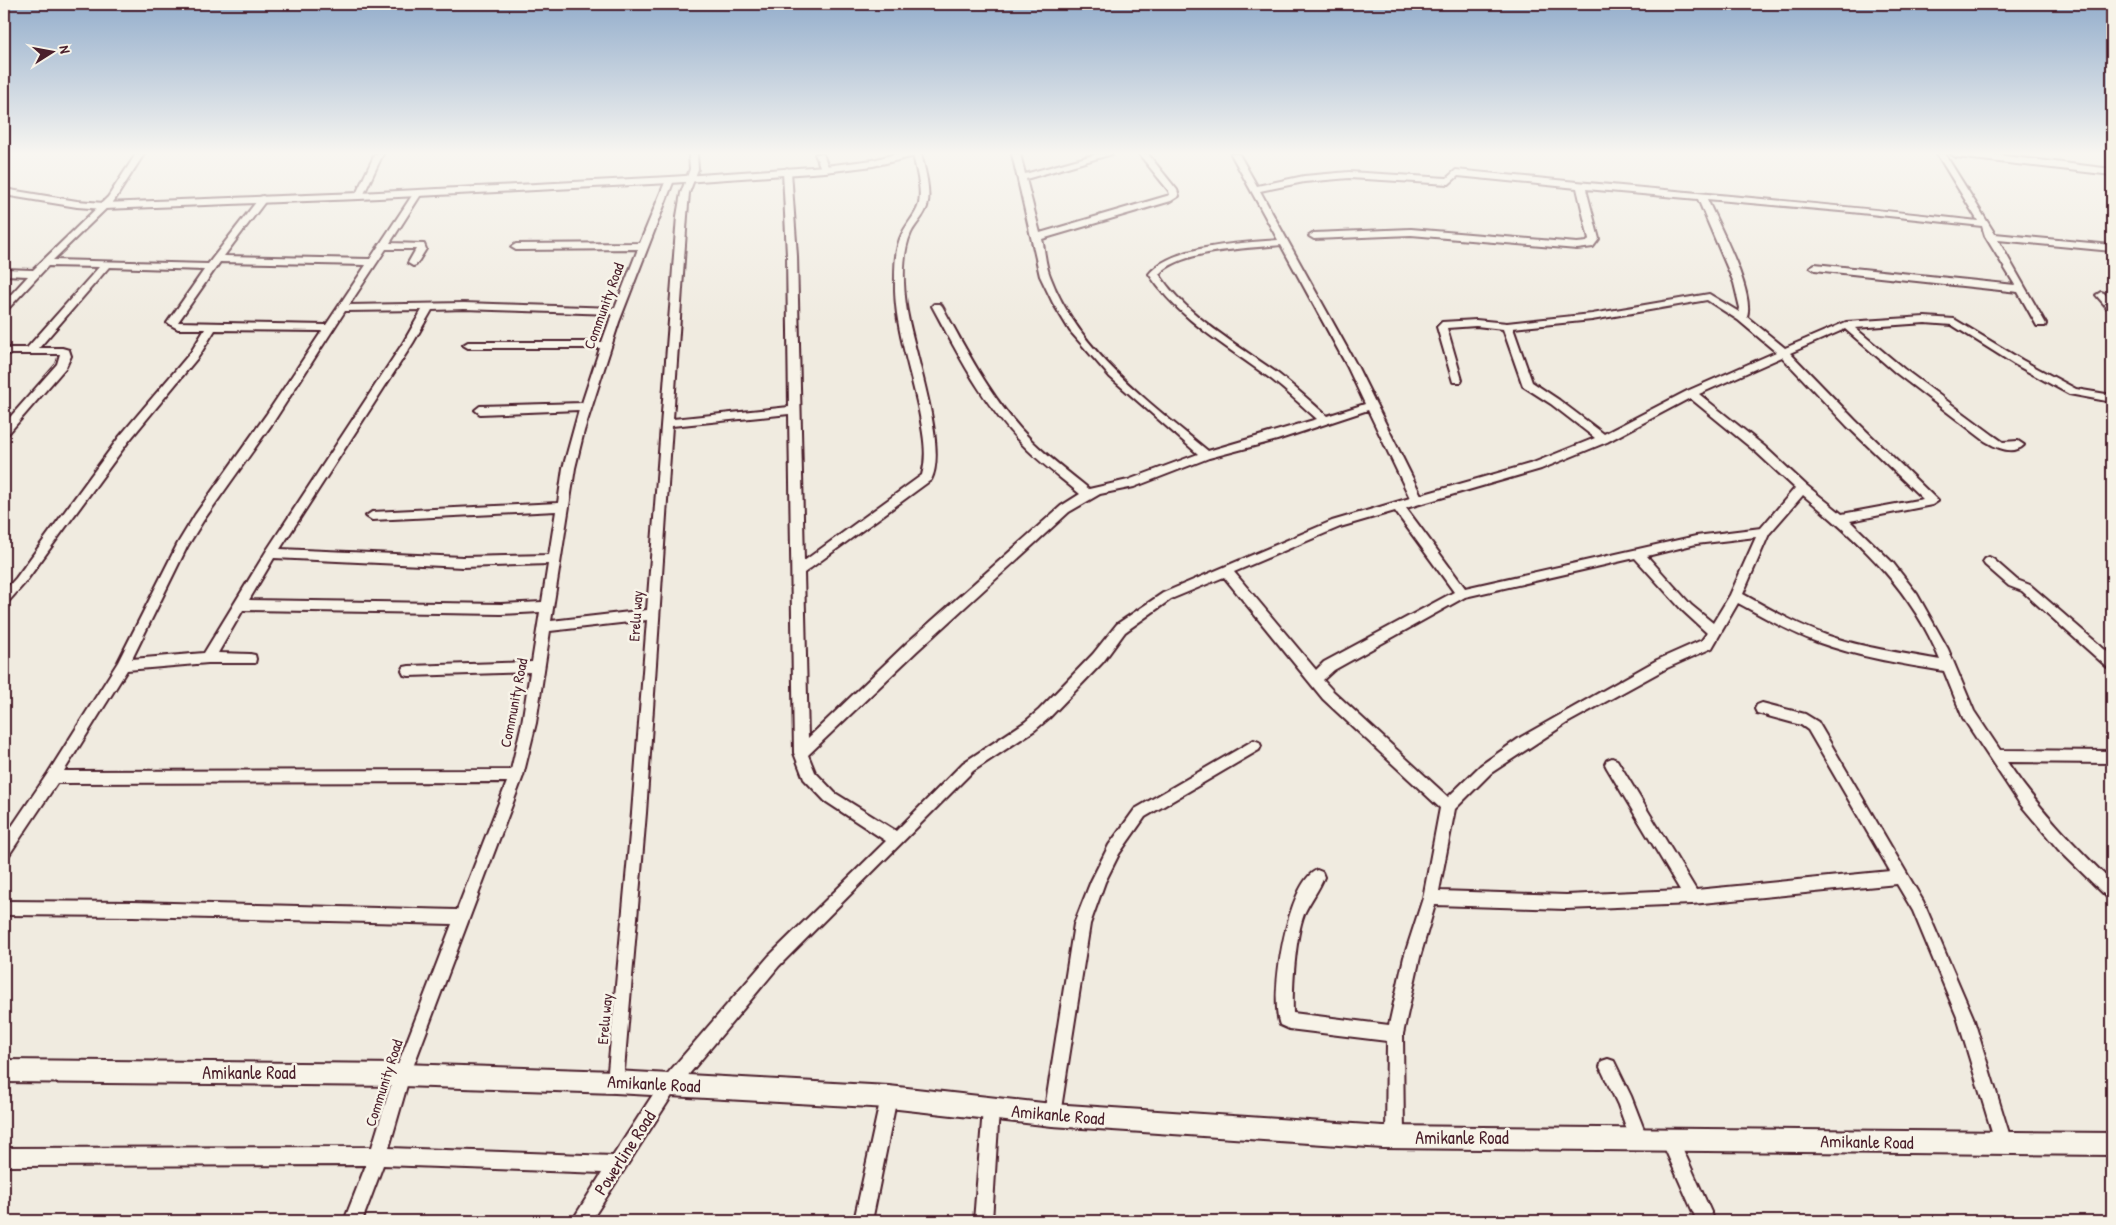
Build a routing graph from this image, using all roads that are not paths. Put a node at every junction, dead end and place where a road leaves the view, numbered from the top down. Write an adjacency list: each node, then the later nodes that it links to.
1 (99, 211): 27 (street)
2 (254, 211): 26 (street)
3 (407, 211): 20 (street)
4 (658, 211): 22 (street, Community Road)
5 (683, 211): 59 (street, Erelu way)
6 (789, 211): 57 (street)
7 (921, 211): 76 (street)
8 (1030, 211): 18 (street)
9 (1126, 211): 18 (street)
10 (1266, 211): 19 (street)
11 (1587, 211): 16 (street)
12 (1708, 211): 40 (street)
13 (1870, 211): 15 (street)
14 (1977, 211): 15 (street)
15 (1985, 224): 17 (street)
16 (1314, 236)
17 (1990, 236): 23 (street); 32 (street)
18 (1037, 237): 63 (street)
19 (1284, 242): 55 (street); 58 (street)
20 (384, 246): 24 (street); 25 (street)
21 (516, 246): 22 (street)
22 (644, 246): 39 (street, Community Road)
23 (2112, 248)
24 (374, 262): 26 (street); 36 (street)
25 (413, 262)
26 (215, 263): 28 (street); 43 (street)
27 (45, 264): 28 (street); 31 (street)
28 (105, 266): 48 (street)
29 (1815, 266): 32 (street)
30 (4, 272): 31 (street)
31 (36, 273): 35 (street)
32 (2021, 289): 41 (street)
33 (2102, 295): 38 (street)
34 (937, 306): 65 (street)
35 (4, 308)
36 (344, 308): 37 (street); 45 (street)
37 (428, 308): 39 (street); 72 (street)
38 (2112, 308)
39 (620, 311): 47 (street, Community Road)
40 (1742, 318): 44 (street); 50 (street)
41 (2041, 324)
42 (1846, 325): 50 (street, Powerline Road); 53 (street, Powerline Road); 62 (street)
43 (212, 326): 45 (street); 80 (street)
44 (1507, 326): 51 (street); 61 (street)
45 (329, 328): 89 (street)
46 (468, 345): 47 (street)
47 (607, 345): 54 (street, Community Road)
48 (31, 350): 49 (street); 60 (street)
49 (4, 351)
50 (1783, 352): 52 (street, Powerline Road); 70 (street)
51 (1457, 380)
52 (1691, 393): 61 (street, Powerline Road); 64 (street)
53 (2112, 398)
54 (587, 406): 56 (street); 68 (street, Community Road)
55 (1370, 406): 58 (street); 66 (street)
56 (480, 410)
57 (796, 410): 59 (street); 76 (street)
58 (1325, 420): 63 (street)
59 (668, 423): 83 (street, Erelu way)
60 (4, 431)
61 (1603, 439): 66 (street, Powerline Road)
62 (2018, 445)
63 (1206, 454): 65 (street)
64 (1802, 488): 70 (street); 71 (street)
65 (1088, 494): 96 (street)
66 (1417, 500): 67 (street, Powerline Road)
67 (1398, 506): 77 (street, Powerline Road); 78 (street)
68 (563, 507): 69 (street); 74 (street, Community Road)
69 (372, 516)
70 (1840, 519): 91 (street)
71 (1764, 532): 73 (street); 79 (street)
72 (271, 553): 74 (street); 81 (street)
73 (1638, 554): 78 (street); 85 (street)
74 (554, 559): 82 (street, Community Road)
75 (1989, 562): 88 (street)
76 (798, 571): 96 (street)
77 (1226, 571): 93 (street); 103 (street, Powerline Road)
78 (1462, 593): 93 (street)
79 (1736, 596): 85 (street); 91 (street)
80 (4, 599)
81 (240, 605): 82 (street); 86 (street)
82 (547, 607): 84 (street, Community Road)
83 (652, 614): 84 (street); 116 (street, Erelu way)
84 (545, 627): 90 (street, Community Road)
85 (1714, 631): 102 (street)
86 (208, 658): 87 (street); 89 (street)
87 (250, 659)
88 (2112, 663)
89 (123, 665): 100 (street)
90 (537, 667): 92 (street); 101 (street, Community Road)
91 (1950, 667): 97 (street)
92 (409, 670)
93 (1315, 679): 102 (street)
94 (1762, 709): 106 (street)
95 (1254, 746): 120 (street)
96 (801, 753): 103 (street)
97 (1996, 756): 98 (street); 107 (street)
98 (2112, 756)
99 (1612, 764): 108 (street)
100 (53, 776): 101 (street); 104 (street)
101 (516, 776): 111 (street, Community Road)
102 (1448, 806): 109 (street)
103 (897, 840): 117 (street, Powerline Road)
104 (4, 850)
105 (1317, 878): 112 (street)
106 (1901, 878): 108 (street); 124 (street)
107 (2112, 892)
108 (1692, 897): 109 (street)
109 (1430, 898): 112 (street)
110 (4, 908): 111 (street)
111 (462, 917): 115 (street, Community Road)
112 (1395, 1034): 121 (street)
113 (1608, 1067): 122 (street)
114 (4, 1071): 115 (street, Amikanle Road)
115 (402, 1075): 116 (street, Amikanle Road); 126 (street, Community Road)
116 (616, 1082): 117 (street, Amikanle Road)
117 (669, 1085): 118 (street, Amikanle Road); 128 (street, Powerline Road)
118 (889, 1098): 119 (street, Amikanle Road); 131 (street)
119 (991, 1109): 120 (street, Amikanle Road); 132 (street)
120 (1052, 1115): 121 (street, Amikanle Road)
121 (1395, 1138): 122 (street, Amikanle Road)
122 (1639, 1140): 123 (street, Amikanle Road)
123 (1670, 1140): 124 (street, Amikanle Road); 133 (street)
124 (2003, 1143): 125 (street, Amikanle Road)
125 (2112, 1144)
126 (378, 1156): 127 (street); 128 (street); 129 (street, Community Road)
127 (4, 1157)
128 (618, 1165): 130 (street, Powerline Road)
129 (353, 1221)
130 (580, 1221)
131 (863, 1221)
132 (983, 1221)
133 (1706, 1221)

